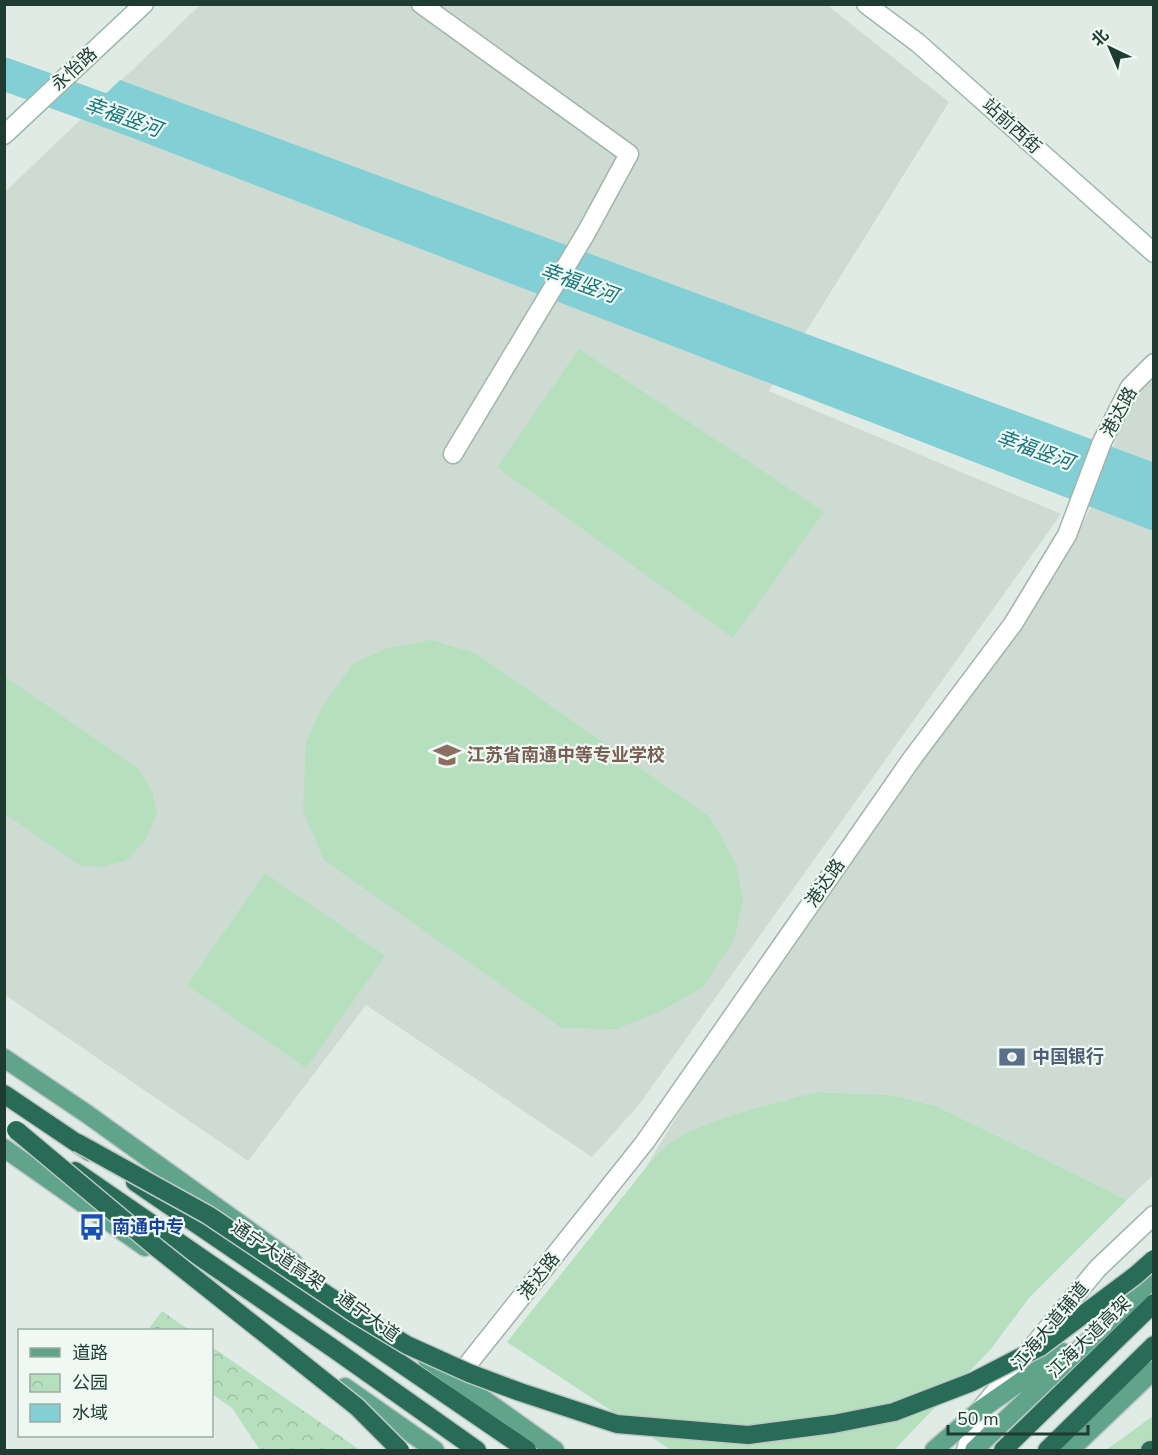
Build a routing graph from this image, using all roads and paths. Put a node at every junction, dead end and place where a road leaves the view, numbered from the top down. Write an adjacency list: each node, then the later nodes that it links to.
1 (144, 4): 4 (street, 永怡路)
2 (421, 4): 7 (street)
3 (866, 4): 5 (street, 站前西街)
4 (4, 135)
5 (1154, 253)
6 (1154, 363): 20 (street, 港达路)
7 (453, 454)
8 (4, 1058): 20 (main road, 通宁大道)
9 (4, 1094): 11 (highway, 通宁大道高架)
10 (10, 1126): 22 (highway, bridge); 24 (highway, bridge)
11 (78, 1143): 14 (highway, bridge); 25 (highway, 通宁大道高架, bridge)
12 (4, 1148): 23 (main road)
13 (1154, 1215): 21 (street, 江海大道辅道)
14 (1154, 1259)
15 (1154, 1278): 17 (main road)
16 (1154, 1303): 30 (highway, 江海大道高架)
17 (1114, 1316): 21 (main road); 29 (main road)
18 (1154, 1345): 31 (highway)
19 (1154, 1370): 32 (main road)
20 (456, 1379): 26 (main road, 通宁大道)
21 (980, 1410): 27 (main road); 28 (street, 江海大道辅道)
22 (400, 1450)
23 (435, 1450)
24 (477, 1450)
25 (527, 1450)
26 (555, 1450)
27 (934, 1450)
28 (966, 1450)
29 (974, 1450)
30 (1003, 1450)
31 (1047, 1450)
32 (1070, 1450)

